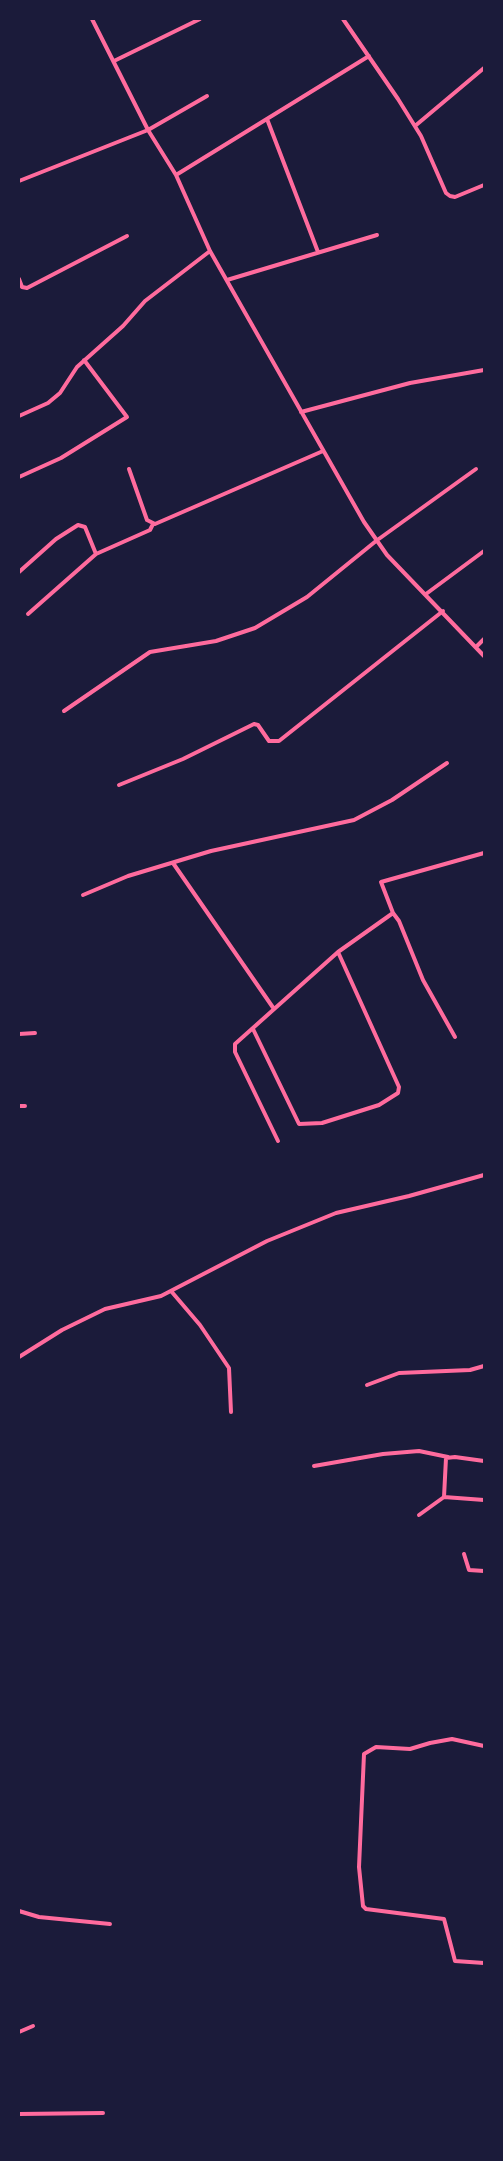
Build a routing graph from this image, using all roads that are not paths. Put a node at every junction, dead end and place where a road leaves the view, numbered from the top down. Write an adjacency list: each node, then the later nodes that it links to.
1 (92, 19): 5 (street)
2 (200, 19): 5 (street)
3 (343, 19): 4 (street)
4 (369, 56): 8 (street); 9 (street)
5 (114, 61): 10 (street)
6 (484, 68): 9 (street)
7 (207, 96): 10 (street)
8 (267, 119): 11 (street); 17 (street)
9 (415, 126): 13 (street)
10 (148, 130): 11 (street); 12 (street)
11 (176, 175): 16 (street)
12 (19, 181)
13 (484, 185)
14 (377, 235): 17 (street)
15 (127, 236): 18 (street)
16 (210, 251): 19 (street); 20 (street)
17 (318, 252): 19 (street)
18 (19, 279)
19 (227, 280): 22 (street)
20 (84, 360): 23 (street); 27 (street)
21 (484, 370): 22 (street)
22 (301, 412): 24 (street)
23 (19, 416)
24 (323, 450): 28 (street); 29 (street)
25 (129, 469): 28 (street)
26 (476, 470): 29 (street)
27 (19, 477)
28 (153, 524): 31 (street)
29 (376, 541): 33 (street); 39 (street)
30 (484, 551): 33 (street)
31 (96, 554): 32 (street); 35 (street)
32 (19, 572)
33 (426, 594): 34 (street)
34 (443, 611): 37 (street); 41 (street)
35 (28, 614)
36 (484, 640): 37 (street)
37 (477, 646): 38 (street)
38 (484, 656)
39 (64, 711)
40 (447, 763): 43 (street)
41 (119, 785)
42 (484, 853): 45 (street)
43 (173, 863): 44 (street); 47 (street)
44 (83, 895)
45 (393, 913): 46 (street); 51 (street)
46 (338, 952): 47 (street); 48 (street)
47 (274, 1009): 48 (street)
48 (253, 1029): 54 (street)
49 (35, 1033): 50 (street)
50 (19, 1034)
51 (455, 1037)
52 (19, 1106): 53 (street)
53 (25, 1106)
54 (278, 1142)
55 (484, 1175): 56 (street)
56 (171, 1291): 57 (street); 60 (street)
57 (19, 1358)
58 (484, 1366): 59 (street)
59 (367, 1385)
60 (231, 1412)
61 (448, 1457): 62 (street); 63 (street); 64 (street)
62 (484, 1460)
63 (314, 1466)
64 (444, 1497): 65 (street); 66 (street)
65 (484, 1500)
66 (419, 1515)
67 (464, 1554): 68 (street)
68 (484, 1571)
69 (484, 1746): 72 (street)
70 (19, 1911): 71 (street)
71 (110, 1924)
72 (484, 1963)
73 (33, 2026): 74 (street)
74 (19, 2032)
75 (103, 2113): 76 (street)
76 (19, 2114)

